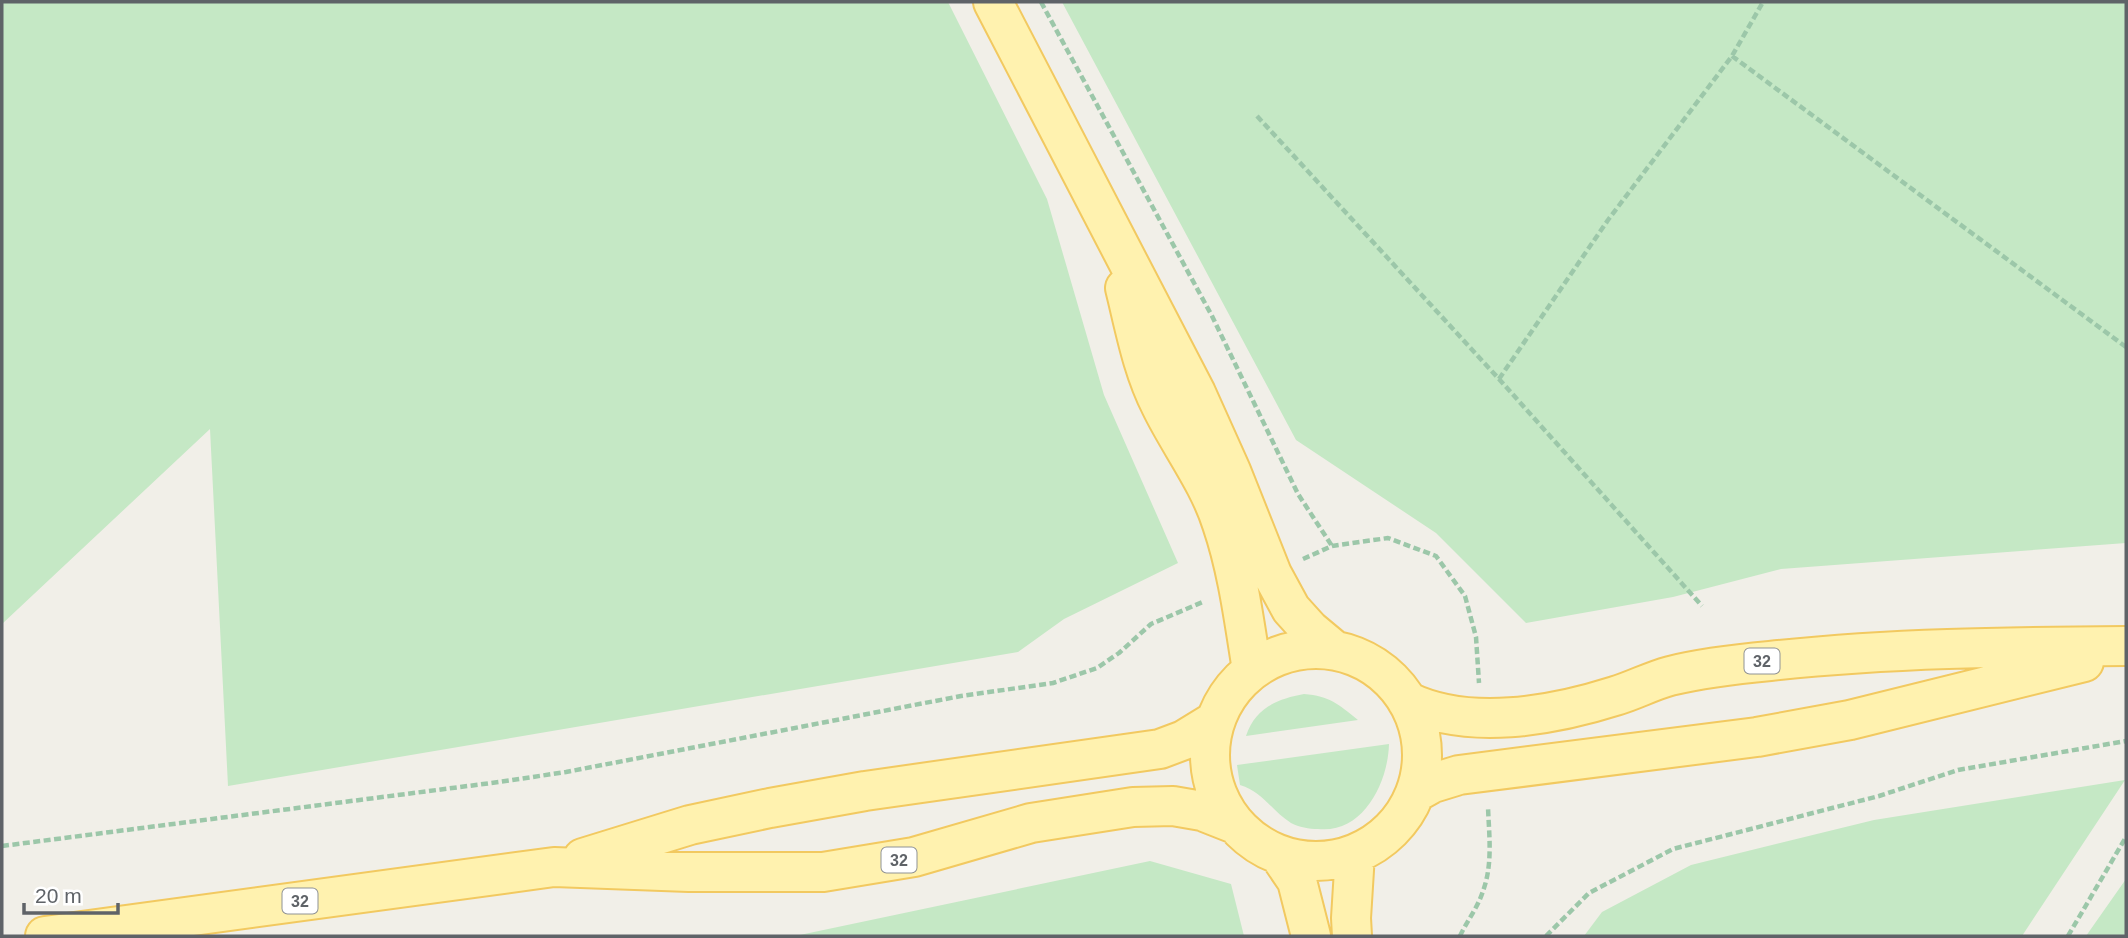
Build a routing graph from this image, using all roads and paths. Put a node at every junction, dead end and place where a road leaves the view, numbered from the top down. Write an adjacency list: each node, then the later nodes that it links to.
1 (993, 2): 8 (main road)
2 (1041, 2): 8 (path)
3 (1763, 2): 4 (path)
4 (1732, 56): 6 (path); 7 (path)
5 (1257, 116): 7 (path)
6 (2126, 348)
7 (1499, 379): 9 (path)
8 (1256, 581): 11 (main road); 12 (main road); 19 (path)
9 (1702, 606)
10 (2126, 649): 13 (main road, 32); 16 (main road, 32)
11 (1334, 650): 12 (main road, 32); 13 (main road, 32)
12 (1252, 670): 14 (main road, 32)
13 (1407, 701): 16 (main road, 32)
14 (1215, 722): 17 (main road, 32); 22 (main road, 32)
15 (2126, 741): 26 (path)
16 (1415, 793): 20 (main road, 32)
17 (1235, 824): 21 (main road, 32); 22 (main road, 32)
18 (2126, 838): 27 (path)
19 (2, 846)
20 (1355, 854): 21 (main road, 32); 25 (main road)
21 (1280, 856): 24 (main road)
22 (554, 867): 23 (main road, 32)
23 (45, 936)
24 (1311, 936)
25 (1352, 936)
26 (1546, 936)
27 (2068, 936)

